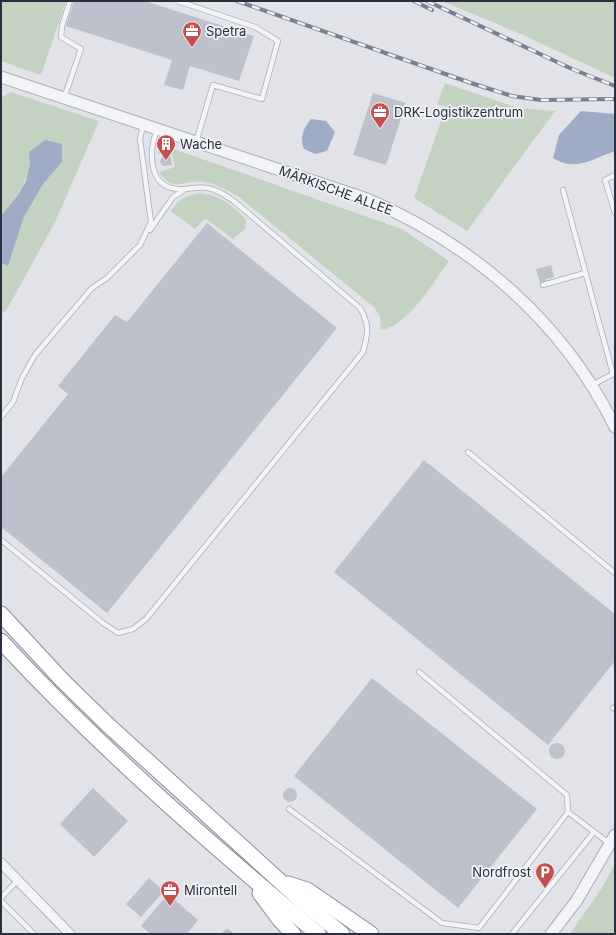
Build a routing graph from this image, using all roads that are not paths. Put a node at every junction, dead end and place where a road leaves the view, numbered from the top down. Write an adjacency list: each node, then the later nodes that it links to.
1 (70, 1): 4 (lane)
2 (178, 1): 7 (lane)
3 (1, 77): 4 (street, MÄRKISCHE ALLEE)
4 (64, 98): 5 (street, MÄRKISCHE ALLEE)
5 (143, 124): 6 (street, MÄRKISCHE ALLEE); 12 (lane)
6 (157, 130): 7 (street, MÄRKISCHE ALLEE); 9 (lane)
7 (196, 142): 16 (street, MÄRKISCHE ALLEE)
8 (615, 175): 11 (lane)
9 (185, 189): 12 (lane); 20 (lane)
10 (563, 190): 13 (lane)
11 (615, 213)
12 (147, 234): 17 (lane)
13 (584, 273): 14 (lane); 15 (lane)
14 (543, 285)
15 (614, 374): 16 (lane)
16 (592, 385): 18 (street, MÄRKISCHE ALLEE)
17 (1, 417)
18 (615, 427)
19 (468, 452): 21 (lane)
20 (1, 540)
21 (615, 573)
22 (1, 614): 32 (highway)
23 (1, 641): 30 (highway)
24 (419, 672): 26 (lane)
25 (289, 809): 26 (lane)
26 (568, 812): 27 (lane)
27 (594, 832): 28 (lane); 40 (lane)
28 (612, 840): 41 (street)
29 (1, 863): 31 (street)
30 (246, 875): 36 (highway); 37 (highway)
31 (17, 881): 33 (lane); 35 (street)
32 (283, 882): 38 (highway); 39 (highway)
33 (1, 900): 34 (lane)
34 (34, 934)
35 (70, 934)
36 (293, 934)
37 (318, 934)
38 (342, 934)
39 (370, 934)
40 (512, 934)
41 (551, 934)

